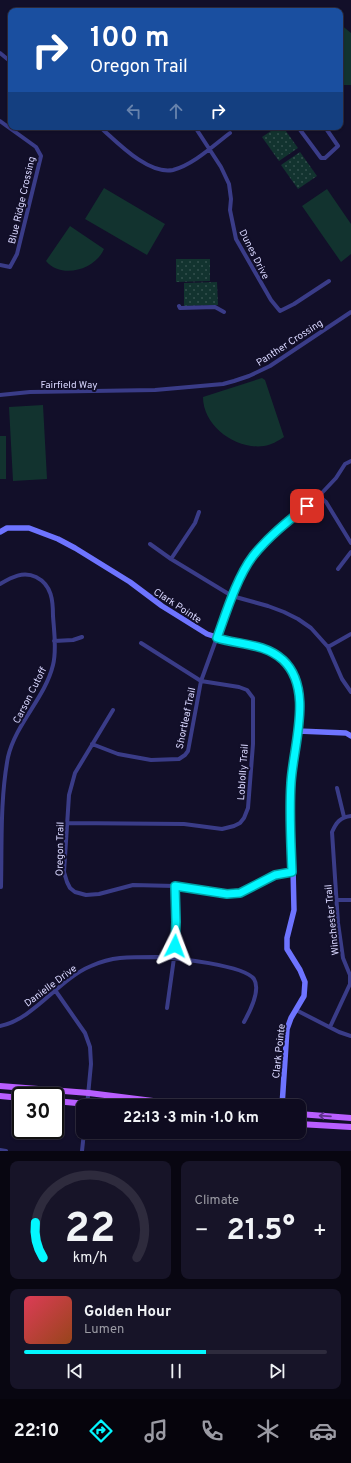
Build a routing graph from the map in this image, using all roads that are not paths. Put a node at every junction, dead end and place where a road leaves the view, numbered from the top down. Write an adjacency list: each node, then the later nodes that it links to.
1 (0, 53): 2 (street)
2 (8, 60)
3 (12, 130): 10 (street, Blue Ridge Crossing)
4 (103, 130): 9 (street)
5 (197, 130): 9 (street)
6 (300, 130): 7 (street)
7 (327, 130)
8 (230, 133): 9 (street)
9 (210, 148): 11 (street, Dunes Drive)
10 (0, 265)
11 (329, 282)
12 (179, 306): 13 (street)
13 (224, 312)
14 (351, 312): 15 (street, Panther Crossing)
15 (138, 391): 16 (street, Fairfield Way)
16 (0, 395)
17 (351, 461): 18 (street, Shortleaf Trail)
18 (319, 496): 21 (street); 27 (street, Shortleaf Trail)
19 (199, 512): 24 (street)
20 (0, 532): 30 (street, Clark Pointe)
21 (351, 542)
22 (150, 544): 24 (street)
23 (351, 552): 25 (street)
24 (171, 559): 27 (street)
25 (338, 568)
26 (0, 584): 31 (street, Carson Cutoff)
27 (232, 596): 30 (street, Shortleaf Trail); 33 (street)
28 (351, 634): 33 (street)
29 (82, 637): 31 (street)
30 (217, 638): 34 (street, Shortleaf Trail); 37 (street, Clark Pointe)
31 (54, 641): 42 (street, Carson Cutoff)
32 (141, 643): 34 (street, Loblolly Trail)
33 (328, 647): 35 (street)
34 (201, 681): 39 (street, Shortleaf Trail); 44 (street, Loblolly Trail)
35 (351, 692)
36 (113, 710): 39 (street, Oregon Trail)
37 (298, 731): 38 (street); 45 (street, Clark Pointe)
38 (351, 736)
39 (92, 744): 44 (street, Oregon Trail)
40 (336, 788): 43 (street)
41 (351, 816): 43 (street)
42 (1, 817): 47 (street, Carson Cutoff)
43 (344, 817): 48 (street, Winchester Trail)
44 (67, 824): 46 (street, Oregon Trail)
45 (292, 872): 46 (street, Oregon Trail); 53 (street, Clark Pointe)
46 (175, 886): 50 (street)
47 (1, 887)
48 (337, 900): 49 (street); 56 (street, Winchester Trail)
49 (351, 900)
50 (174, 958): 51 (street, Danielle Drive); 52 (street); 54 (street, Danielle Drive)
51 (55, 990): 55 (street, Danielle Drive); 59 (street)
52 (166, 1008)
53 (296, 1010): 56 (street); 64 (street, Clark Pointe)
54 (244, 1022)
55 (0, 1026)
56 (330, 1027): 57 (street)
57 (351, 1036)
58 (0, 1086): 59 (main road)
59 (89, 1094): 62 (street); 63 (main road)
60 (0, 1096): 61 (main road)
61 (12, 1097)
62 (88, 1099)
63 (132, 1099)
64 (282, 1099)
65 (64, 1102): 66 (main road)
66 (76, 1104)
67 (306, 1115): 68 (main road, one-way to 67)
68 (351, 1118)
69 (306, 1124): 70 (main road)
70 (351, 1127)
71 (83, 1139): 74 (street)
72 (0, 1150): 73 (street)
73 (6, 1151)
74 (82, 1151)

